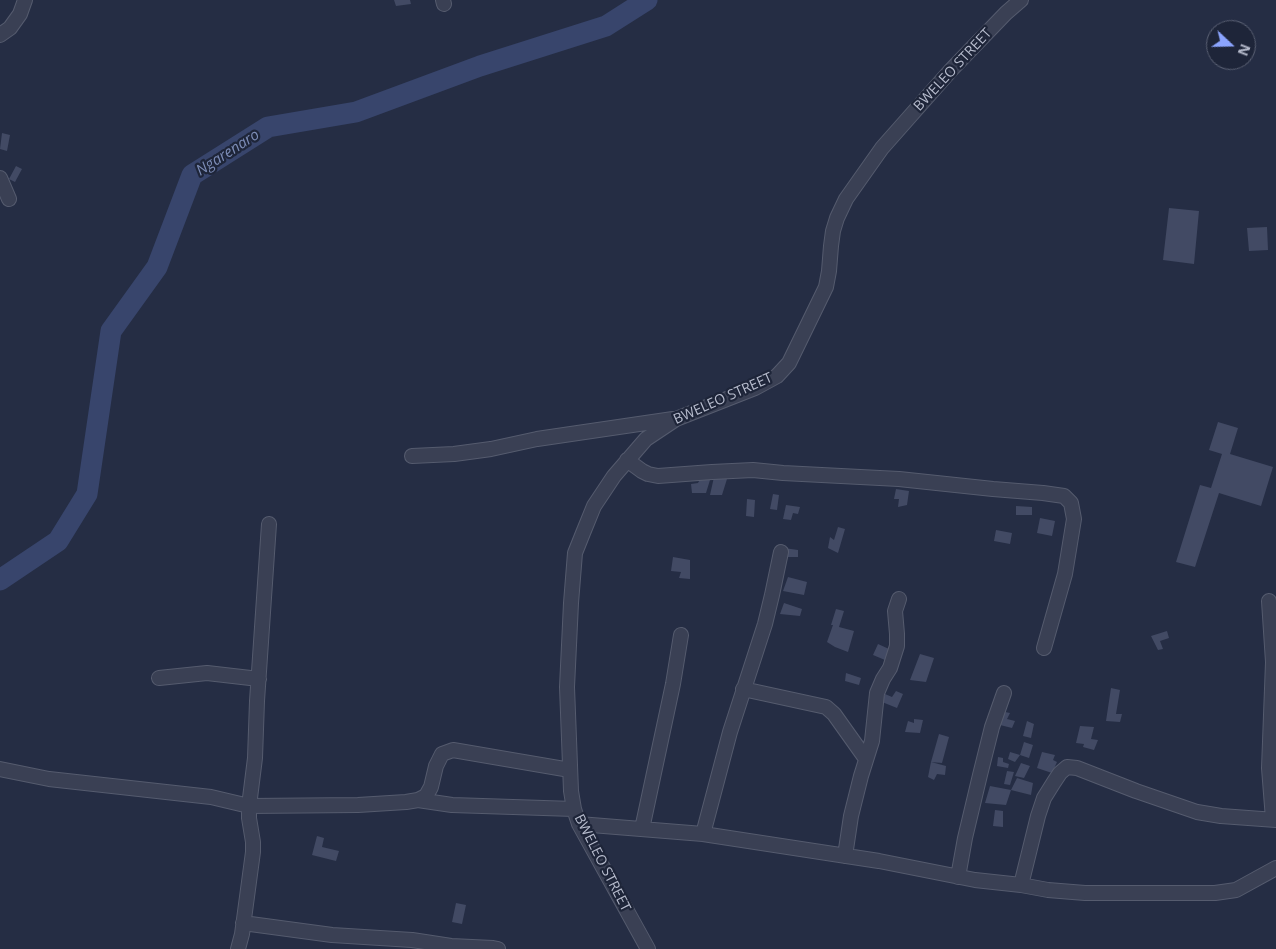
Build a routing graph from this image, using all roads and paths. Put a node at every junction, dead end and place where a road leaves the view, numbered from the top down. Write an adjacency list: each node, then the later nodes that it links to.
1 (25, 0): 3 (street)
2 (1022, 0): 6 (street, BWELEO STREET)
3 (0, 35)
4 (0, 178): 5 (street)
5 (9, 199)
6 (676, 419): 7 (street); 8 (street, BWELEO STREET)
7 (412, 456)
8 (627, 460): 14 (street); 21 (street, BWELEO STREET)
9 (269, 524): 16 (street)
10 (781, 552): 17 (street)
11 (900, 599): 19 (street)
12 (1269, 601): 25 (street)
13 (681, 635): 27 (street)
14 (1044, 648)
15 (159, 678): 16 (street)
16 (258, 678): 23 (street)
17 (743, 689): 19 (street); 28 (street)
18 (1004, 693): 31 (street)
19 (866, 759): 29 (street)
20 (0, 769): 23 (street)
21 (570, 770): 22 (street); 24 (street, BWELEO STREET)
22 (418, 800): 23 (street); 24 (street)
23 (249, 806): 33 (street)
24 (574, 809): 26 (street, BWELEO STREET)
25 (1274, 819): 32 (street)
26 (579, 824): 27 (street); 36 (street, BWELEO STREET)
27 (642, 829): 28 (street)
28 (703, 834): 29 (street)
29 (845, 856): 31 (street)
30 (1276, 868): 32 (street)
31 (958, 877): 32 (street)
32 (1021, 885)
33 (243, 923): 34 (street); 35 (street)
34 (238, 949)
35 (498, 949)
36 (648, 949)

